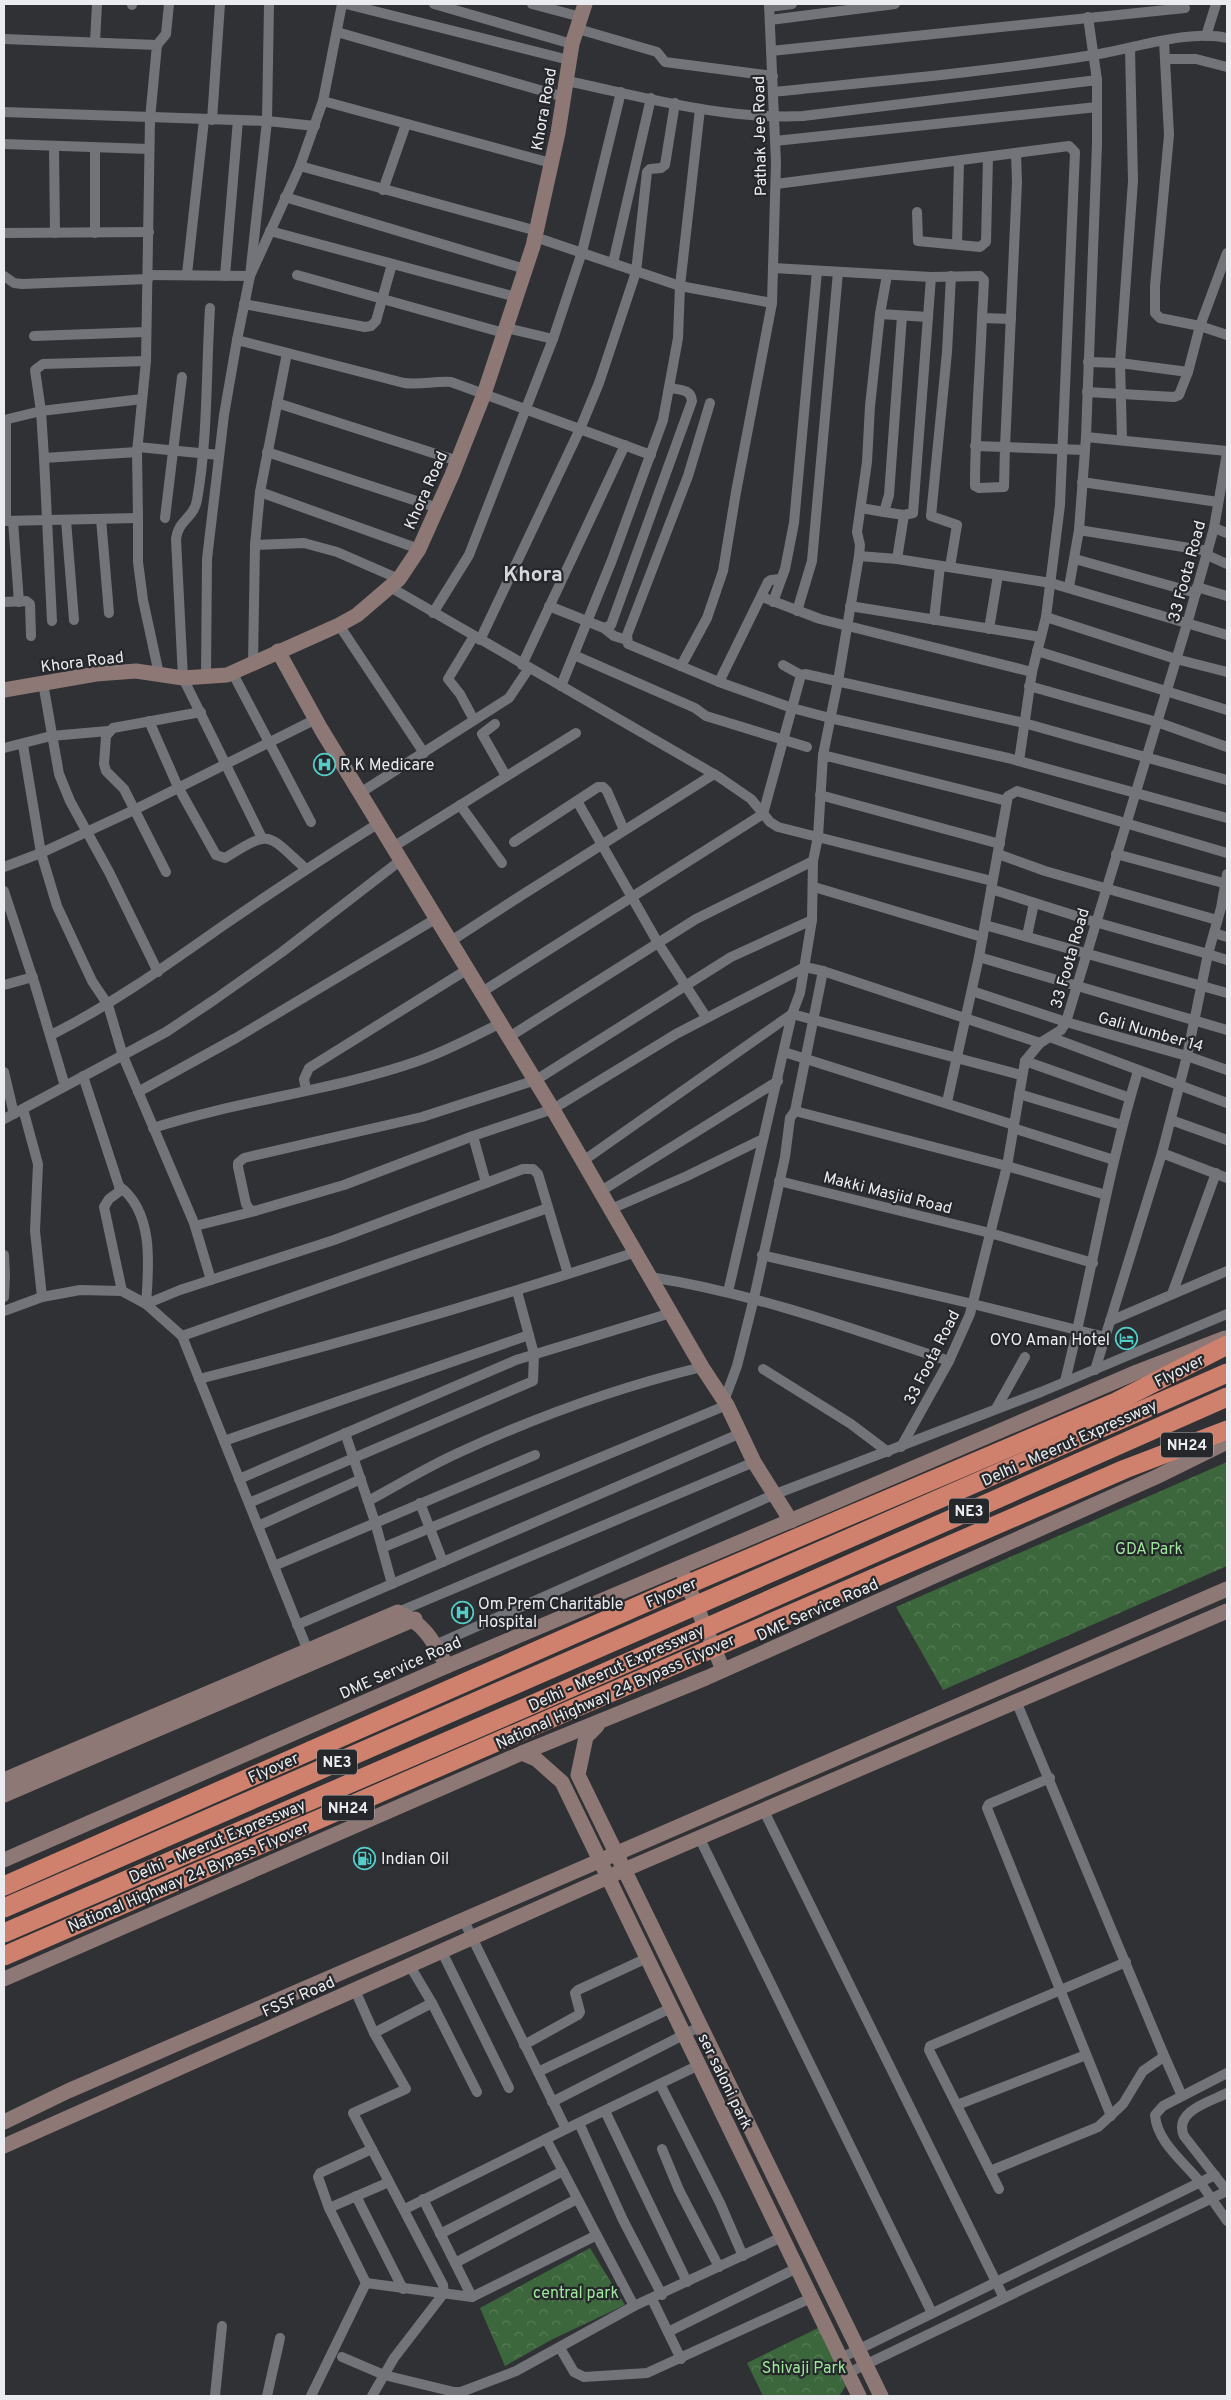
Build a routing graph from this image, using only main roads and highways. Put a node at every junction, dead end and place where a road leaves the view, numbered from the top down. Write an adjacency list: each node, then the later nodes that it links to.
1 (1227, 1345): 7 (highway, Flyover)
2 (1227, 1371): 8 (highway, Delhi - Meerut Expressway / NE3)
3 (1227, 1397): 6 (highway, Delhi - Meerut Expressway / NE3)
4 (1227, 1408): 6 (highway)
5 (1227, 1430): 10 (highway, National Highway 24 Bypass Flyover / NH24)
6 (1139, 1436): 9 (highway, Delhi - Meerut Expressway / NE3)
7 (4, 1886)
8 (4, 1908)
9 (4, 1933)
10 (4, 1956)

